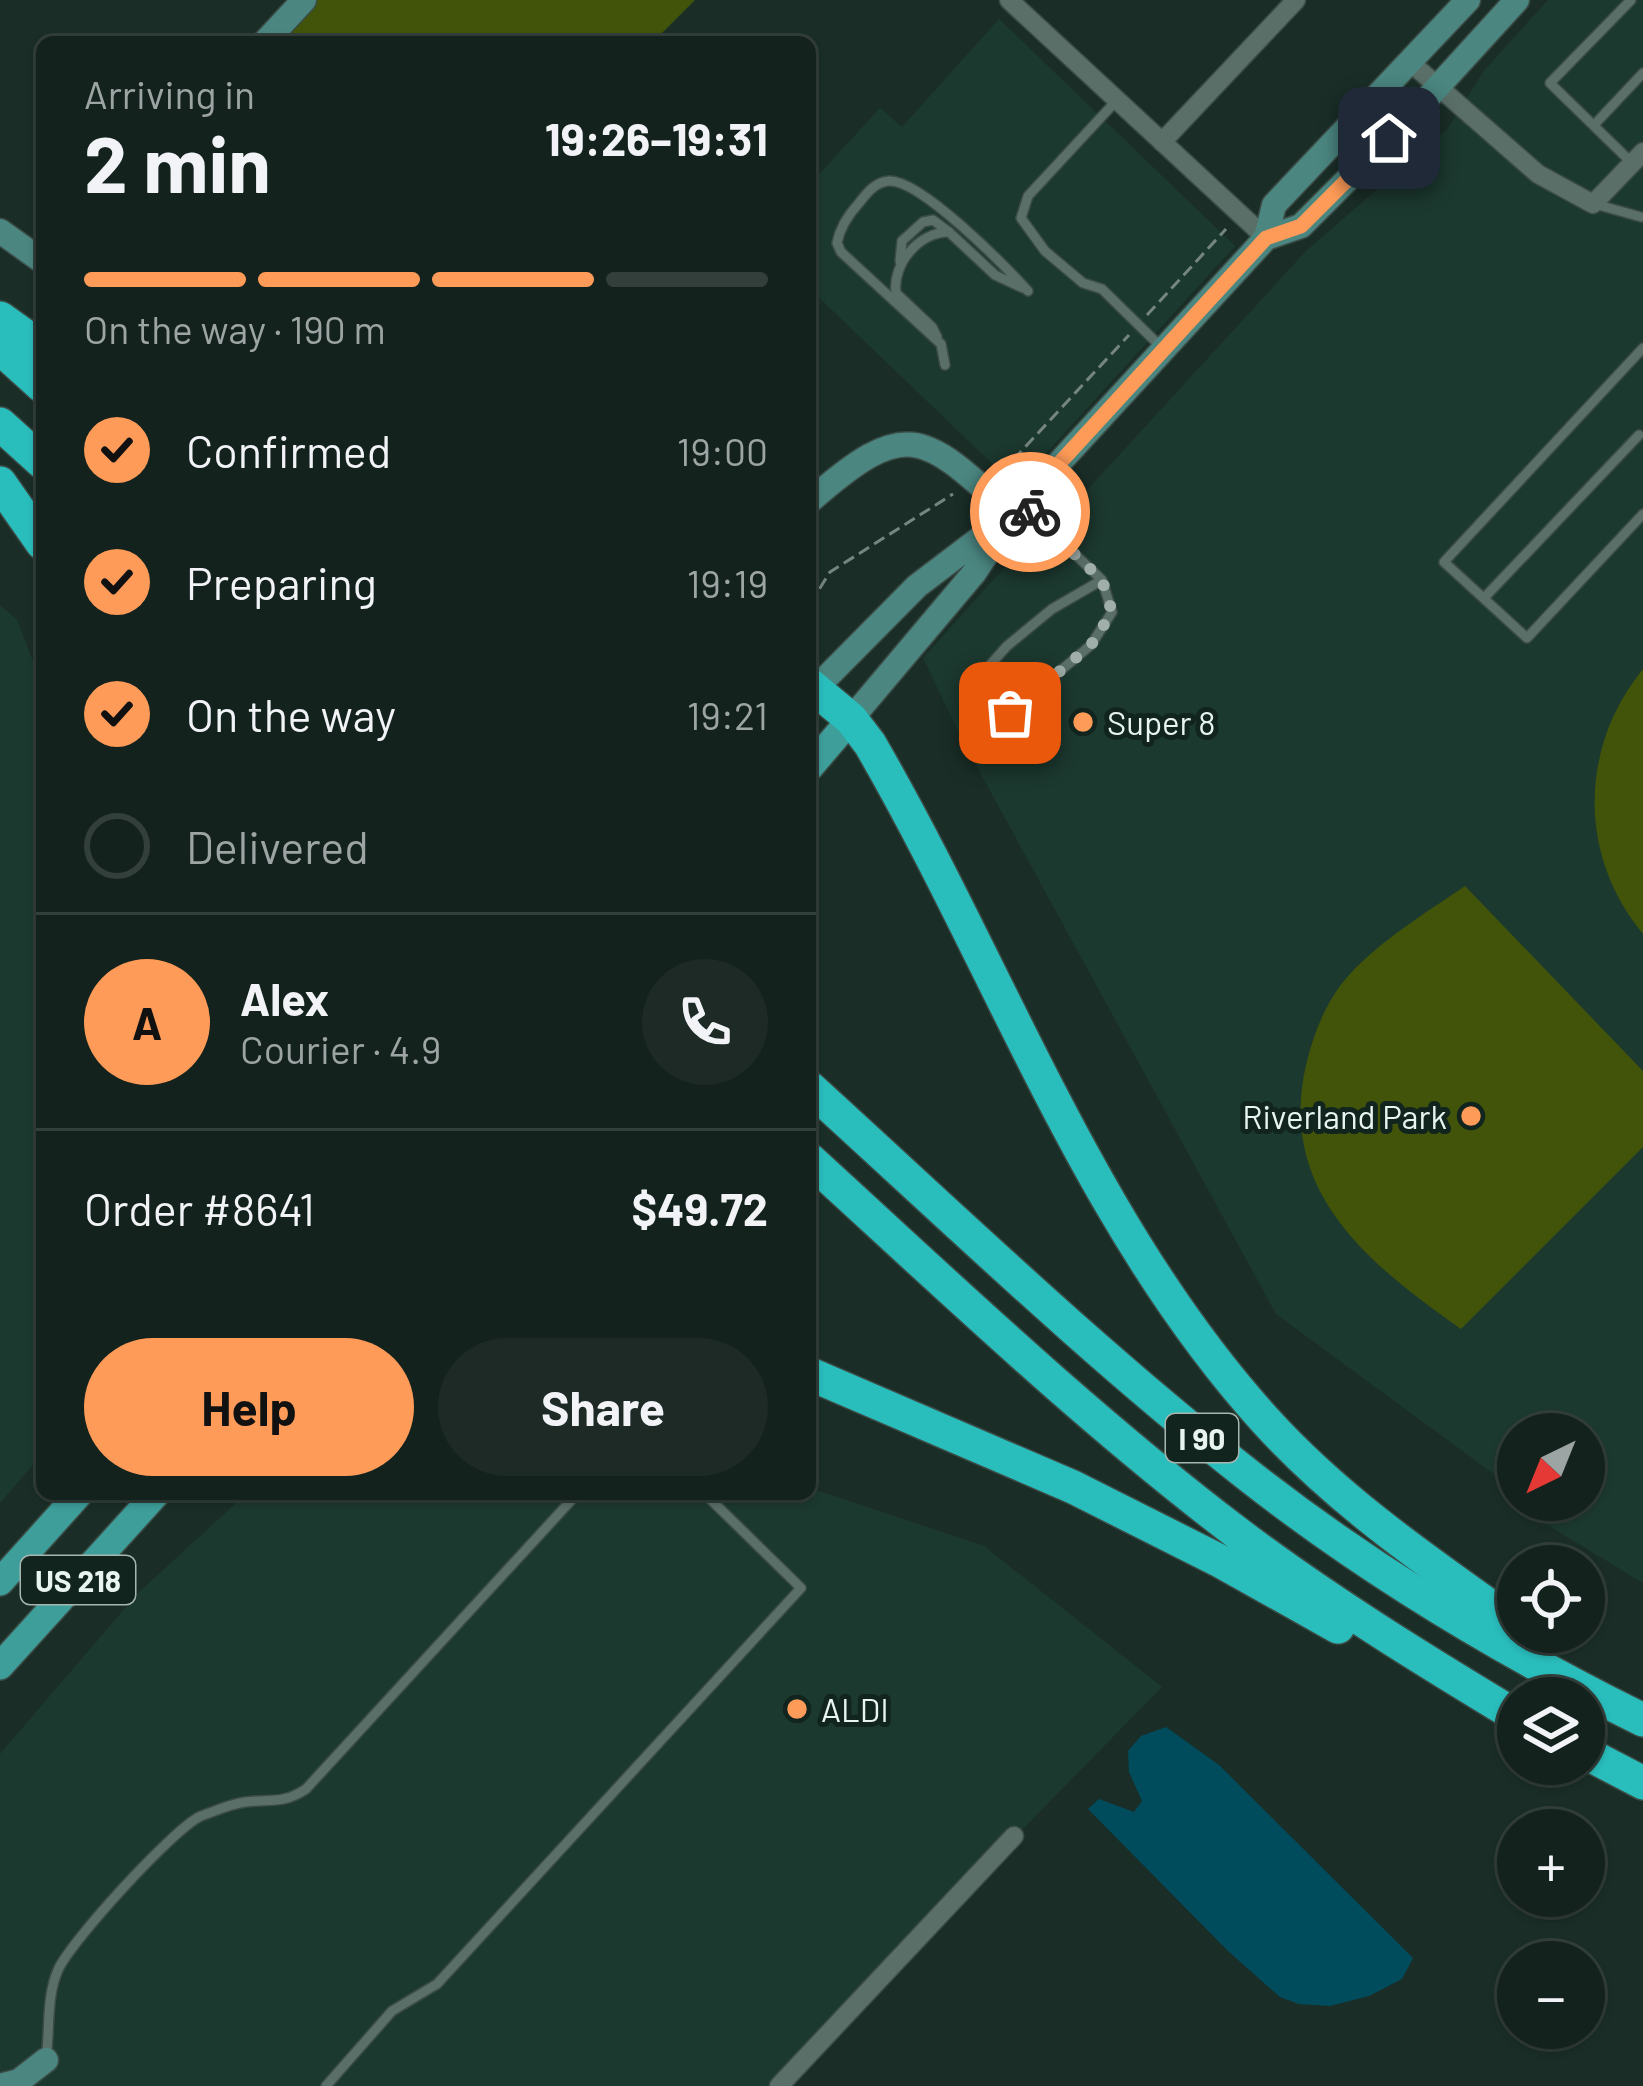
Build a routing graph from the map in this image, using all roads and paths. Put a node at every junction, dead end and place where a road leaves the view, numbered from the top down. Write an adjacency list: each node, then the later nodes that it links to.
1 (304, 0): 7 (main road)
2 (1009, 0): 11 (street)
3 (1297, 0): 13 (street)
4 (1468, 0): 8 (main road)
5 (1517, 0): 10 (main road)
6 (1630, 0): 12 (lane)
7 (271, 36)
8 (1410, 62): 10 (street); 19 (main road)
9 (1643, 73): 12 (lane)
10 (1437, 88): 15 (street); 19 (main road)
11 (1117, 100): 13 (street); 22 (lane)
12 (1594, 125): 14 (lane)
13 (1162, 142): 16 (street)
14 (1638, 157): 15 (street)
15 (1593, 204): 17 (lane)
16 (1240, 214): 19 (street); 22 (path)
17 (1642, 220)
18 (0, 231): 20 (main road)
19 (1266, 238): 27 (main road)
20 (36, 257)
21 (0, 318): 23 (highway)
22 (1138, 325): 27 (lane); 34 (path)
23 (36, 344)
24 (940, 344): 24 (lane); 28 (lane)
25 (0, 348): 29 (highway)
26 (1643, 348): 41 (lane)
27 (1164, 350): 36 (main road)
28 (945, 365)
29 (36, 381)
30 (0, 424): 32 (highway)
31 (1642, 435): 41 (lane)
32 (36, 457)
33 (0, 483): 38 (highway)
34 (978, 483): 35 (main road); 36 (main road); 40 (path)
35 (816, 497)
36 (1017, 509): 39 (lane); 42 (main road); 44 (main road)
37 (1643, 514): 41 (lane)
38 (36, 534)
39 (1102, 580): 39 (lane)
40 (816, 593)
41 (1484, 598)
42 (816, 685)
43 (816, 692): 44 (highway)
44 (851, 719): 45 (main road); 54 (highway)
45 (816, 759)
46 (816, 1093): 60 (highway, I 90)
47 (816, 1165): 57 (highway, I 90)
48 (816, 1377): 58 (highway)
49 (74, 1500): 53 (main road, US 218)
50 (151, 1500): 56 (main road, US 218)
51 (572, 1500): 62 (lane)
52 (711, 1500): 65 (lane)
53 (0, 1582)
54 (1497, 1611)
55 (1558, 1653): 59 (highway)
56 (0, 1666)
57 (1497, 1707)
58 (1497, 1709)
59 (1643, 1710)
60 (1643, 1720)
61 (1014, 1836): 66 (street)
62 (46, 2060): 63 (main road); 64 (main road)
63 (0, 2086)
64 (36, 2086)
65 (326, 2086)
66 (779, 2086)

